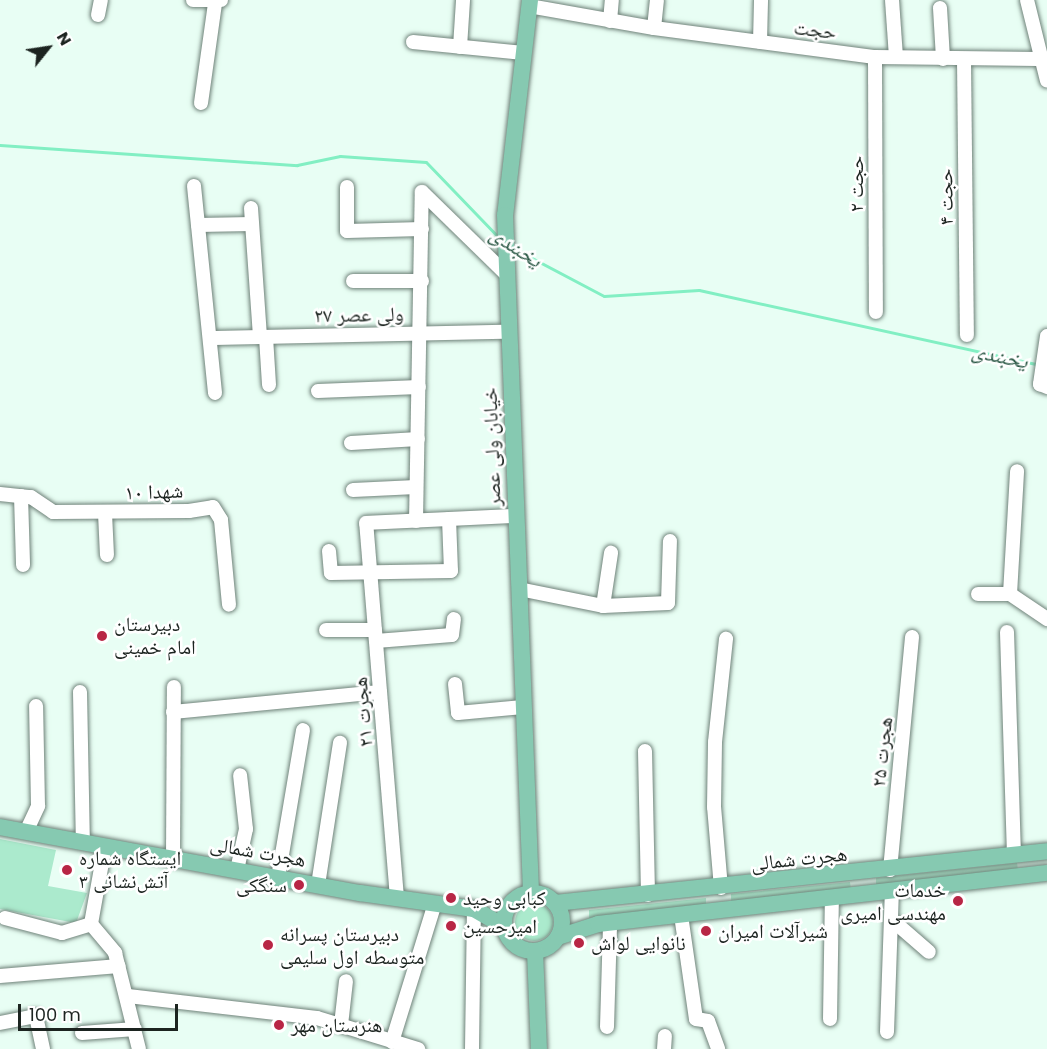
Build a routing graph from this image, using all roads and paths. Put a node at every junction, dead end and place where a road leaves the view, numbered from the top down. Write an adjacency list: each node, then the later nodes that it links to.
1 (100, 0): 12 (street)
2 (193, 0): 9 (street)
3 (463, 0): 17 (street)
4 (612, 0): 13 (street)
5 (657, 0): 14 (street)
6 (760, 0): 16 (street)
7 (892, 0): 20 (street)
8 (1027, 0): 23 (street)
9 (218, 1): 25 (street)
10 (530, 3): 13 (street, حجت); 18 (main road, خیابان ولی عصر)
11 (940, 8): 21 (street)
12 (98, 15)
13 (610, 21): 14 (street, حجت)
14 (654, 28): 16 (street, حجت)
15 (413, 42): 17 (street)
16 (760, 42): 19 (street, حجت)
17 (460, 47): 18 (street)
18 (523, 53): 32 (main road, خیابان ولی عصر)
19 (875, 57): 20 (street, حجت); 35 (street, حجت ۲)
20 (896, 57): 21 (street, حجت)
21 (944, 59): 22 (street, حجت)
22 (964, 59): 23 (street, حجت); 38 (street, حجت ۴)
23 (1038, 59): 24 (street)
24 (1047, 81)
25 (201, 103)
26 (194, 186): 30 (street)
27 (347, 187): 31 (street)
28 (251, 208): 29 (street)
29 (252, 224): 30 (street); 40 (street)
30 (198, 225): 41 (street)
31 (422, 229): 32 (street); 34 (street)
32 (507, 274): 36 (main road, خیابان ولی عصر)
33 (352, 281): 34 (street)
34 (422, 281): 37 (street)
35 (876, 312)
36 (508, 332): 37 (street, ولی عصر ۲۷); 55 (main road, خیابان ولی عصر)
37 (420, 334): 40 (street, ولی عصر ۲۷); 44 (street)
38 (967, 335)
39 (1047, 336): 43 (street)
40 (263, 337): 41 (street, ولی عصر ۲۷); 42 (street)
41 (210, 338): 46 (street)
42 (269, 385)
43 (1044, 385)
44 (419, 387): 45 (street); 47 (street)
45 (318, 391)
46 (215, 393)
47 (418, 439): 48 (street); 50 (street)
48 (351, 443)
49 (1017, 471): 66 (street)
50 (416, 487): 51 (street); 57 (street)
51 (353, 490)
52 (0, 494): 53 (street, شهدا ۱۰)
53 (21, 496): 54 (street, شهدا ۱۰); 62 (street)
54 (105, 513): 61 (street); 67 (street, شهدا ۱۰)
55 (516, 516): 56 (street); 64 (main road, خیابان ولی عصر)
56 (449, 519): 57 (street); 63 (street)
57 (416, 521): 63 (street, هجرت ۲۱)
58 (670, 541): 68 (street)
59 (329, 551): 63 (street)
60 (610, 553): 68 (street)
61 (107, 555)
62 (23, 565)
63 (370, 570): 73 (street, هجرت ۲۱)
64 (519, 589): 68 (street); 81 (main road, خیابان ولی عصر)
65 (978, 594): 66 (street)
66 (1010, 594): 70 (street)
67 (229, 605)
68 (603, 606)
69 (454, 619): 73 (street)
70 (1047, 619)
71 (326, 630): 73 (street)
72 (1007, 632): 92 (street)
73 (376, 636): 79 (street, هجرت ۲۱)
74 (912, 638): 95 (street, هجرت ۲۵)
75 (726, 639): 100 (street)
76 (455, 684): 81 (street)
77 (174, 687): 82 (street)
78 (80, 692): 89 (street)
79 (380, 692): 82 (street); 105 (street, هجرت ۲۱)
80 (36, 706): 88 (street)
81 (523, 707): 102 (main road, خیابان ولی عصر)
82 (173, 712): 93 (street)
83 (303, 730): 98 (street)
84 (340, 743): 99 (street)
85 (645, 751): 103 (street)
86 (240, 775): 94 (street)
87 (0, 827): 88 (main road, هجرت شمالی)
88 (27, 832): 89 (main road, هجرت شمالی)
89 (83, 842): 90 (main road, هجرت شمالی)
90 (105, 846): 93 (main road, هجرت شمالی); 114 (street)
91 (1047, 851): 92 (main road, هجرت شمالی)
92 (1020, 854): 95 (main road, هجرت شمالی); 97 (main road)
93 (173, 858): 94 (main road, هجرت شمالی)
94 (237, 870): 98 (main road, هجرت شمالی)
95 (890, 870): 100 (main road, هجرت شمالی)
96 (1047, 873): 97 (main road)
97 (1029, 875): 101 (main road)
98 (278, 878): 99 (main road, هجرت شمالی)
99 (318, 885): 105 (main road, هجرت شمالی)
100 (721, 888): 103 (main road, هجرت شمالی)
101 (892, 891): 104 (main road); 112 (street)
102 (531, 893): 107 (main road); 108 (main road)
103 (648, 896): 108 (main road, هجرت شمالی)
104 (832, 897): 110 (main road); 123 (street)
105 (398, 898): 106 (main road, هجرت شمالی)
106 (435, 903): 109 (main road, هجرت شمالی); 130 (street)
107 (511, 903): 109 (main road); 115 (main road)
108 (555, 903): 116 (main road)
109 (474, 909): 115 (main road, هجرت شمالی); 134 (street)
110 (681, 915): 113 (main road); 136 (street)
111 (6, 918): 114 (street)
112 (891, 920): 118 (street); 128 (street)
113 (610, 923): 116 (main road); 126 (street)
114 (92, 924): 119 (street)
115 (504, 926): 117 (main road)
116 (558, 937): 117 (main road)
117 (535, 951): 135 (main road)
118 (929, 952)
119 (119, 966): 120 (street); 122 (street)
120 (0, 976)
121 (346, 981): 125 (street)
122 (128, 996): 125 (street); 127 (street)
123 (830, 1019)
124 (0, 1023): 131 (street)
125 (341, 1025): 130 (street)
126 (607, 1027)
127 (135, 1029): 129 (street); 132 (street)
128 (887, 1032)
129 (82, 1033)
130 (392, 1042): 133 (street)
131 (43, 1049)
132 (139, 1049)
133 (418, 1049)
134 (472, 1049)
135 (539, 1049)
136 (718, 1049)

